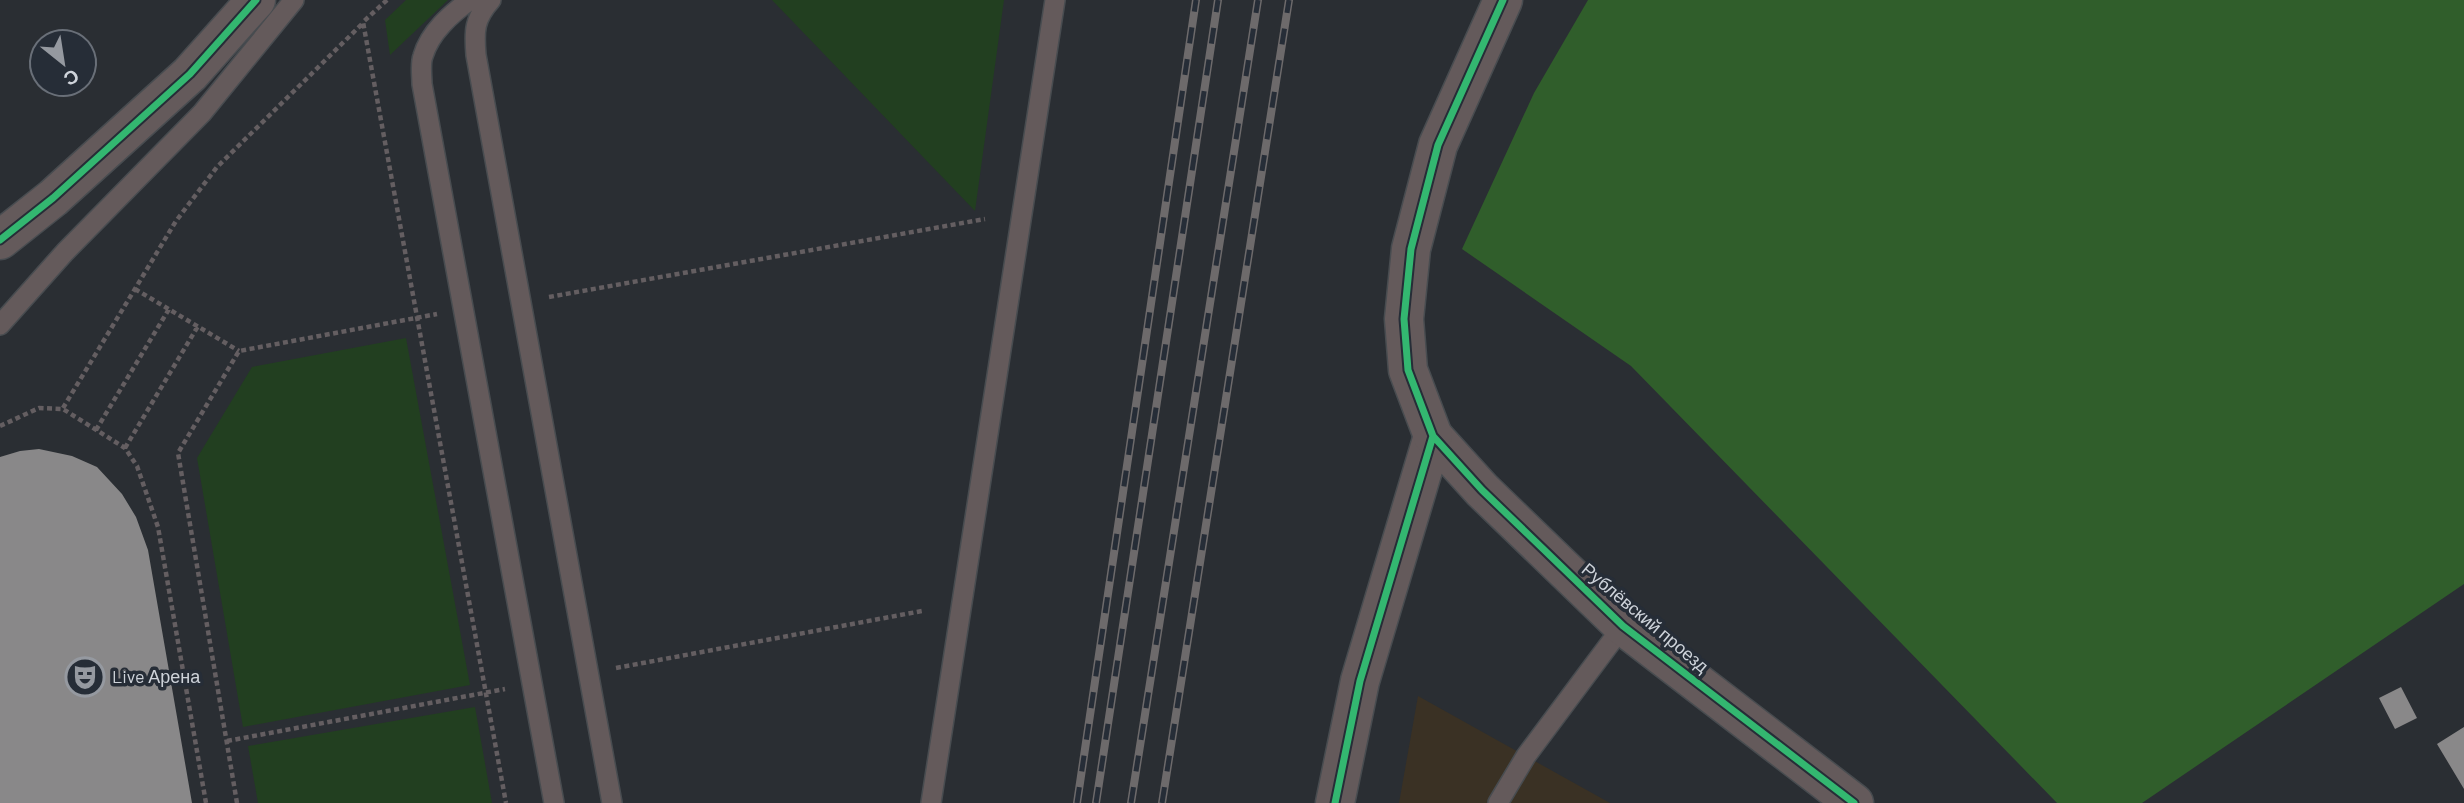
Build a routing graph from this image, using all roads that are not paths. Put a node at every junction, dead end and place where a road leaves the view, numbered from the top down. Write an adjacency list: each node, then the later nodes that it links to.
1 (257, 0): 7 (street)
2 (295, 0): 8 (lane)
3 (470, 0): 11 (lane)
4 (491, 0): 12 (lane)
5 (1055, 0): 13 (lane)
6 (1503, 0): 9 (street)
7 (0, 240)
8 (0, 325)
9 (1433, 436): 10 (street, Рублёвский проезд); 14 (street)
10 (1623, 626): 15 (lane); 16 (street, Рублёвский проезд)
11 (554, 803)
12 (612, 803)
13 (931, 803)
14 (1335, 803)
15 (1498, 803)
16 (1854, 803)

